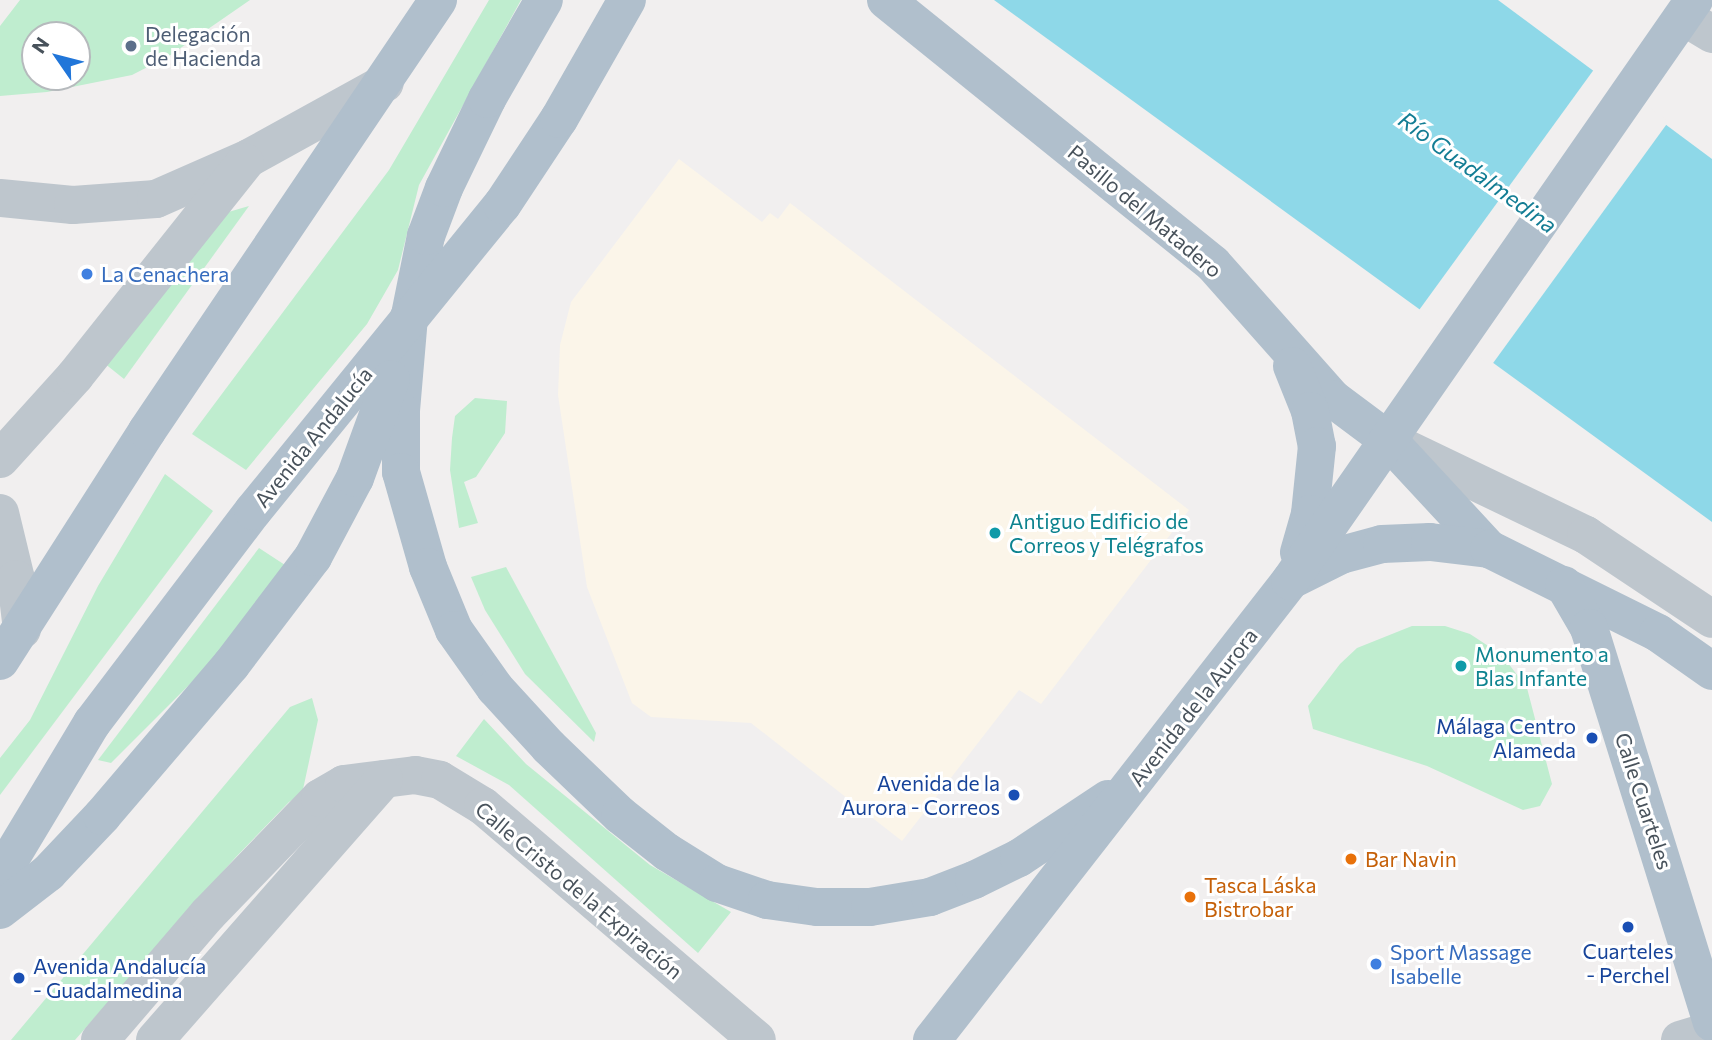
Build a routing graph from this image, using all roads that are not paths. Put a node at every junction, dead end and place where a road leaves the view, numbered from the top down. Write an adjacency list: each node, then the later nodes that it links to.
1 (439, 0): 6 (main road)
2 (544, 0): 9 (main road)
3 (627, 0): 9 (main road, Avenida Andalucía)
4 (886, 0): 10 (main road, Pasillo del Matadero)
5 (1690, 22): 11 (main road, Avenida de la Aurora)
6 (385, 83): 7 (street); 18 (main road)
7 (249, 158): 8 (street); 12 (street)
8 (0, 198)
9 (410, 317): 21 (main road); 23 (main road, Avenida Andalucía); 24 (main road)
10 (1282, 343): 11 (main road, Pasillo del Matadero); 15 (main road)
11 (1388, 440): 14 (main road, Pasillo del Matadero); 15 (main road, Avenida de la Aurora); 17 (street, Pasillo del Matadero)
12 (0, 459)
13 (0, 513): 18 (street)
14 (1489, 549): 15 (main road, Pasillo del Matadero); 16 (main road, Pasillo del Matadero)
15 (1290, 581): 21 (main road, Avenida de la Aurora)
16 (1564, 585): 20 (main road, Pasillo del Matadero); 25 (main road, Calle Cuarteles)
17 (1712, 619)
18 (22, 630): 19 (main road)
19 (0, 661)
20 (1712, 671)
21 (1138, 778): 30 (main road, Avenida de la Aurora)
22 (384, 779): 27 (street, Calle Cristo de la Expiración); 28 (street); 29 (street, Calle Cristo de la Expiración)
23 (0, 876)
24 (0, 910)
25 (1712, 1022)
26 (1712, 1030): 31 (street)
27 (100, 1040)
28 (156, 1040)
29 (757, 1040)
30 (932, 1040)
31 (1679, 1040)

